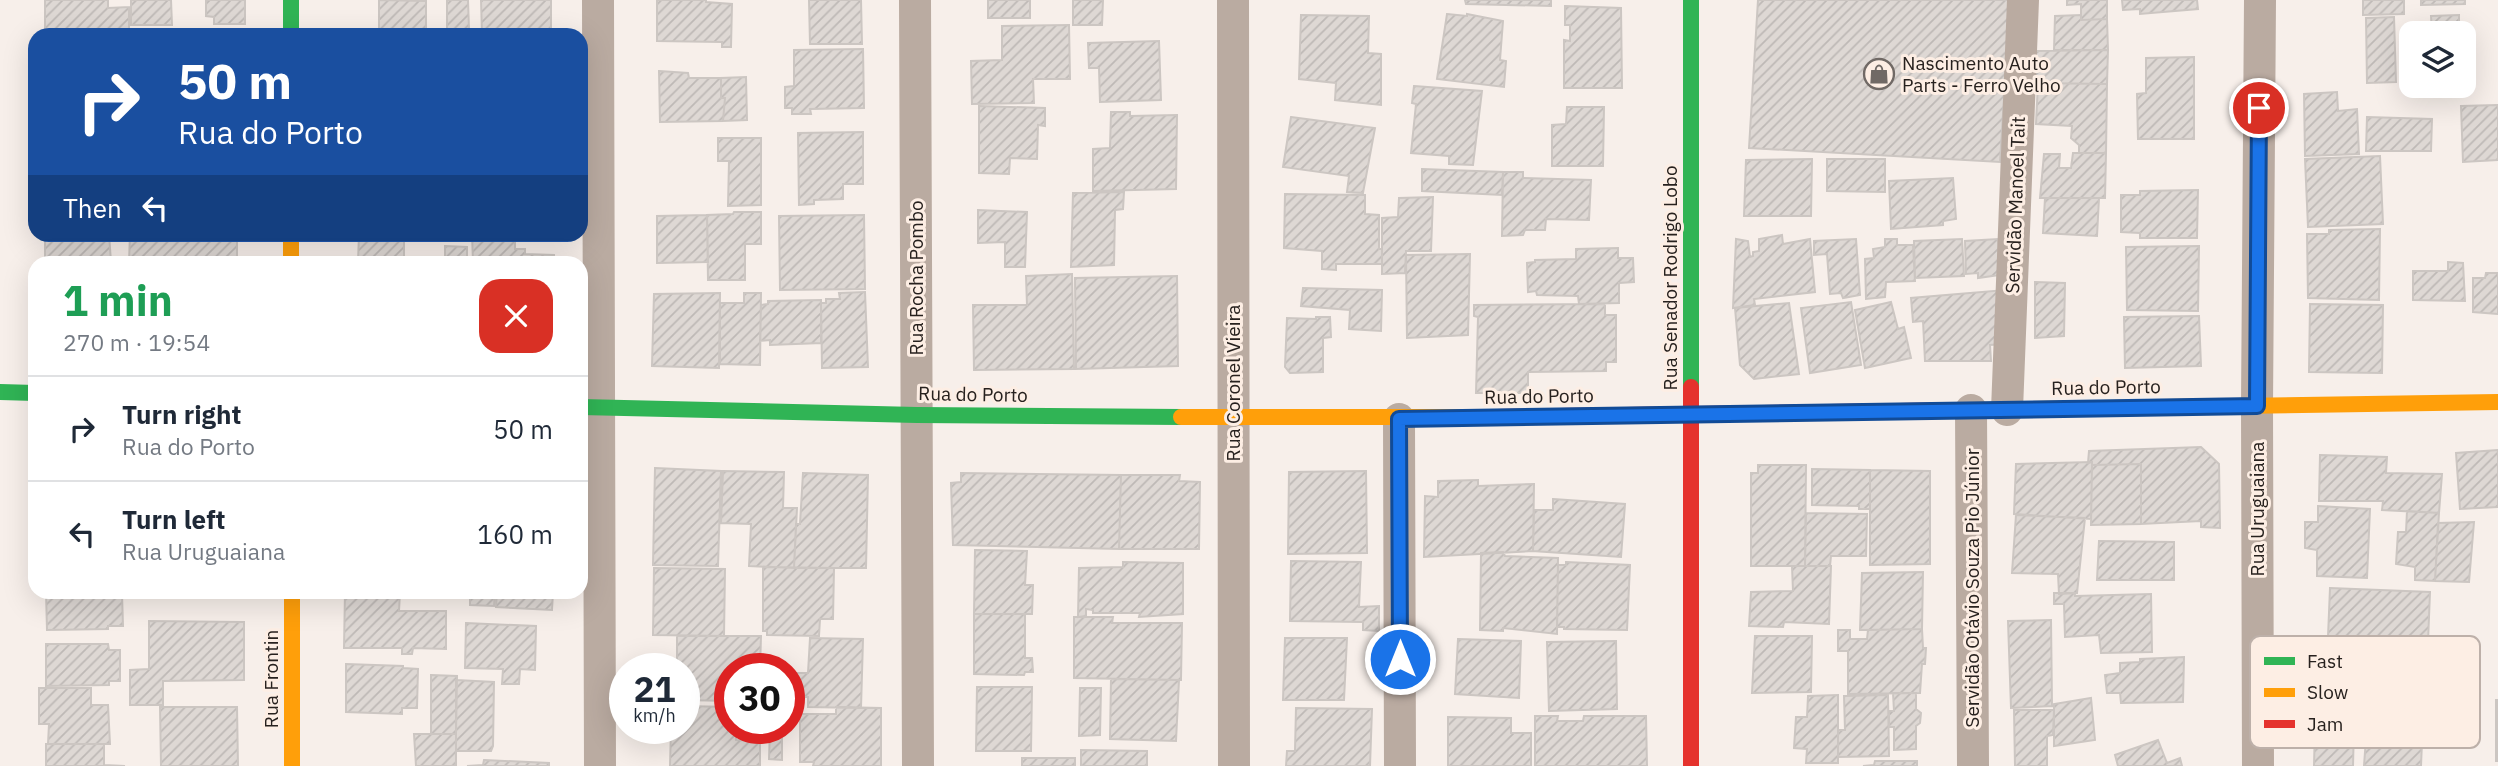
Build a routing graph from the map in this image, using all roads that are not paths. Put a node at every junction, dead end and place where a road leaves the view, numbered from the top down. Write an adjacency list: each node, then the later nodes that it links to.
1 (291, 0): 8 (street)
2 (598, 0): 13 (street)
3 (915, 0): 16 (street, Rua Rocha Pombo)
4 (1233, 0): 18 (street, Rua Coronel Vieira)
5 (1691, 0): 17 (street, Rua Senador Rodrigo Lobo)
6 (2023, 0): 15 (street, Servidão Manoel Tait)
7 (2260, 0): 12 (street, Rua Uruguaiana)
8 (291, 28)
9 (0, 391): 10 (street)
10 (28, 393)
11 (2498, 402): 12 (street, Rua do Porto)
12 (2257, 406): 15 (street, Rua do Porto); 21 (street, Rua Uruguaiana)
13 (590, 407): 16 (street, Rua do Porto); 24 (street)
14 (1971, 410): 15 (street, Rua do Porto); 17 (street, Rua do Porto); 29 (street, Servidão Otávio Souza Pio Júnior)
15 (2007, 410)
16 (917, 415): 18 (street, Rua do Porto); 25 (street, Rua Rocha Pombo)
17 (1691, 415): 19 (street, Rua do Porto); 28 (street, Rua Senador Rodrigo Lobo)
18 (1234, 418): 19 (street, Rua do Porto); 26 (street, Rua Coronel Vieira)
19 (1399, 419): 27 (street)
20 (292, 599): 23 (street, Rua Frontin)
21 (2258, 636)
22 (2258, 748): 30 (street, Rua Uruguaiana)
23 (292, 766)
24 (600, 766)
25 (918, 766)
26 (1234, 766)
27 (1400, 766)
28 (1691, 766)
29 (1973, 766)
30 (2258, 766)

